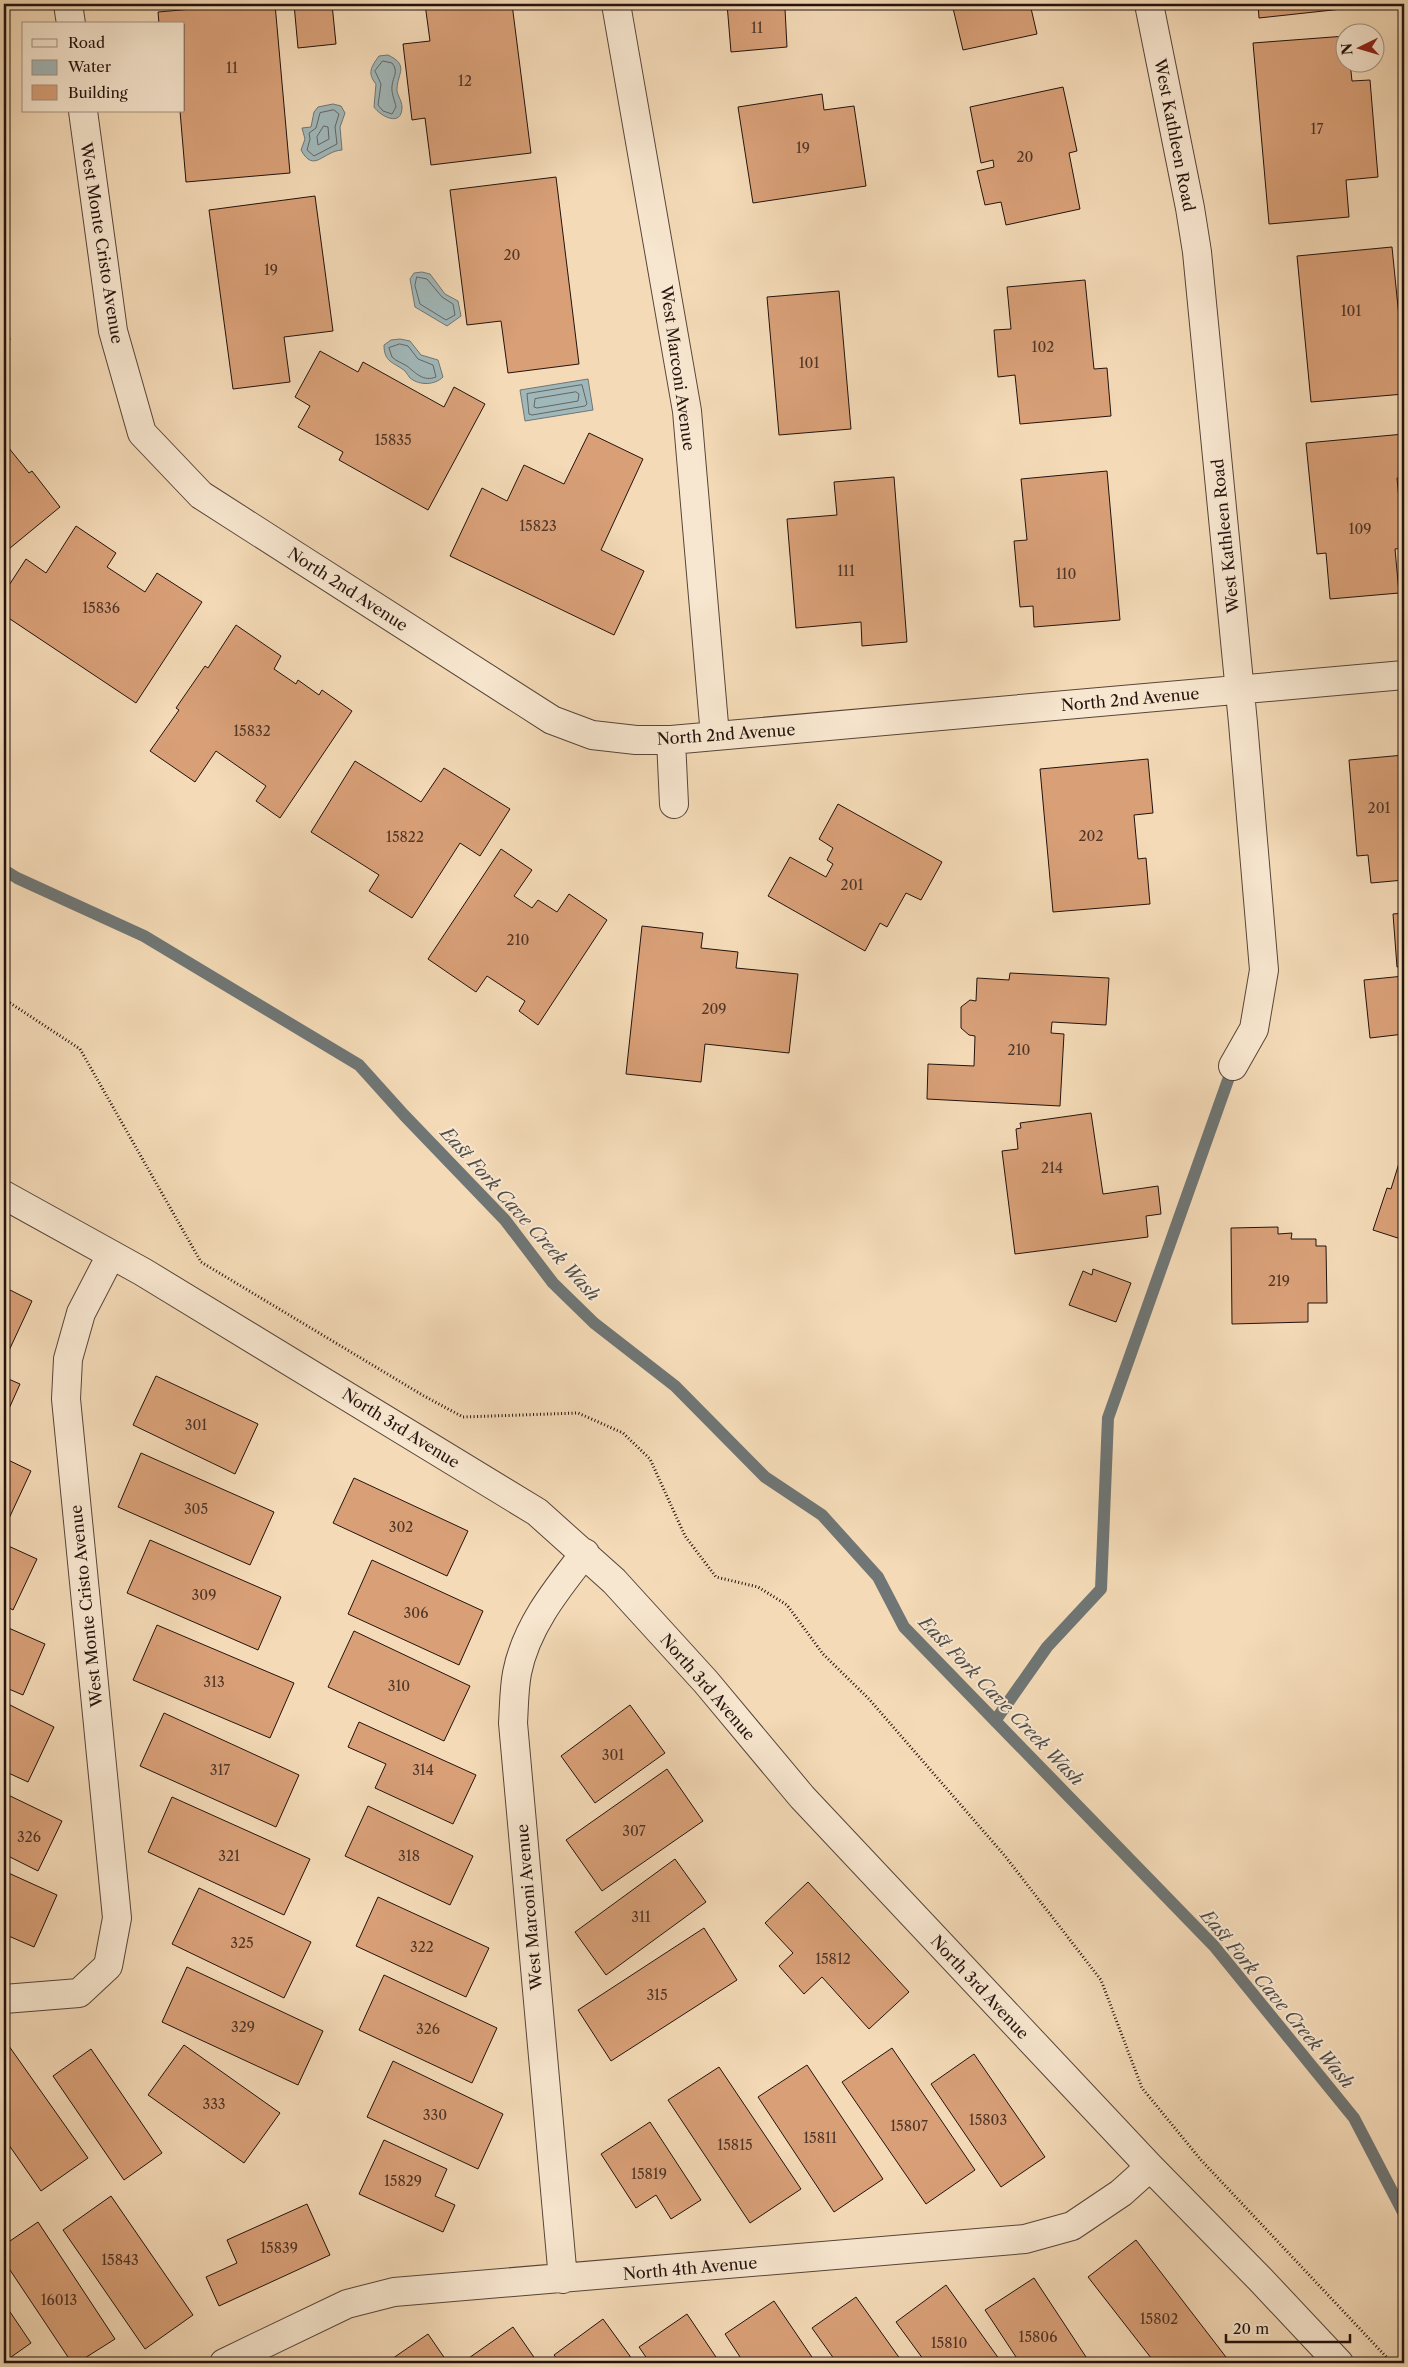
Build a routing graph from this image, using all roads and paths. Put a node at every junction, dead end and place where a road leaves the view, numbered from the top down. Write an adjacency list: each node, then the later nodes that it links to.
1 (68, 4): 4 (street)
2 (616, 4): 9 (street, West Marconi Avenue)
3 (1149, 4): 8 (street, West Kathleen Road)
4 (70, 22)
5 (83, 112): 6 (street, West Monte Cristo Avenue)
6 (142, 433): 10 (street, North 2nd Avenue)
7 (1404, 675): 8 (street, North 2nd Avenue)
8 (1240, 689): 9 (street, North 2nd Avenue); 12 (street, West Kathleen Road)
9 (715, 736): 10 (street, North 2nd Avenue)
10 (671, 740): 11 (street)
11 (674, 804)
12 (1233, 1066)
13 (4, 1195): 14 (street, North 3rd Avenue)
14 (111, 1255): 15 (street, North 3rd Avenue); 16 (street, West Monte Cristo Avenue)
15 (584, 1553): 17 (street, North 3rd Avenue); 18 (street, West Marconi Avenue)
16 (4, 2000)
17 (1150, 2167): 18 (street, North 4th Avenue); 20 (street, North 3rd Avenue)
18 (563, 2279): 19 (street, North 4th Avenue)
19 (224, 2363)
20 (1339, 2363)

